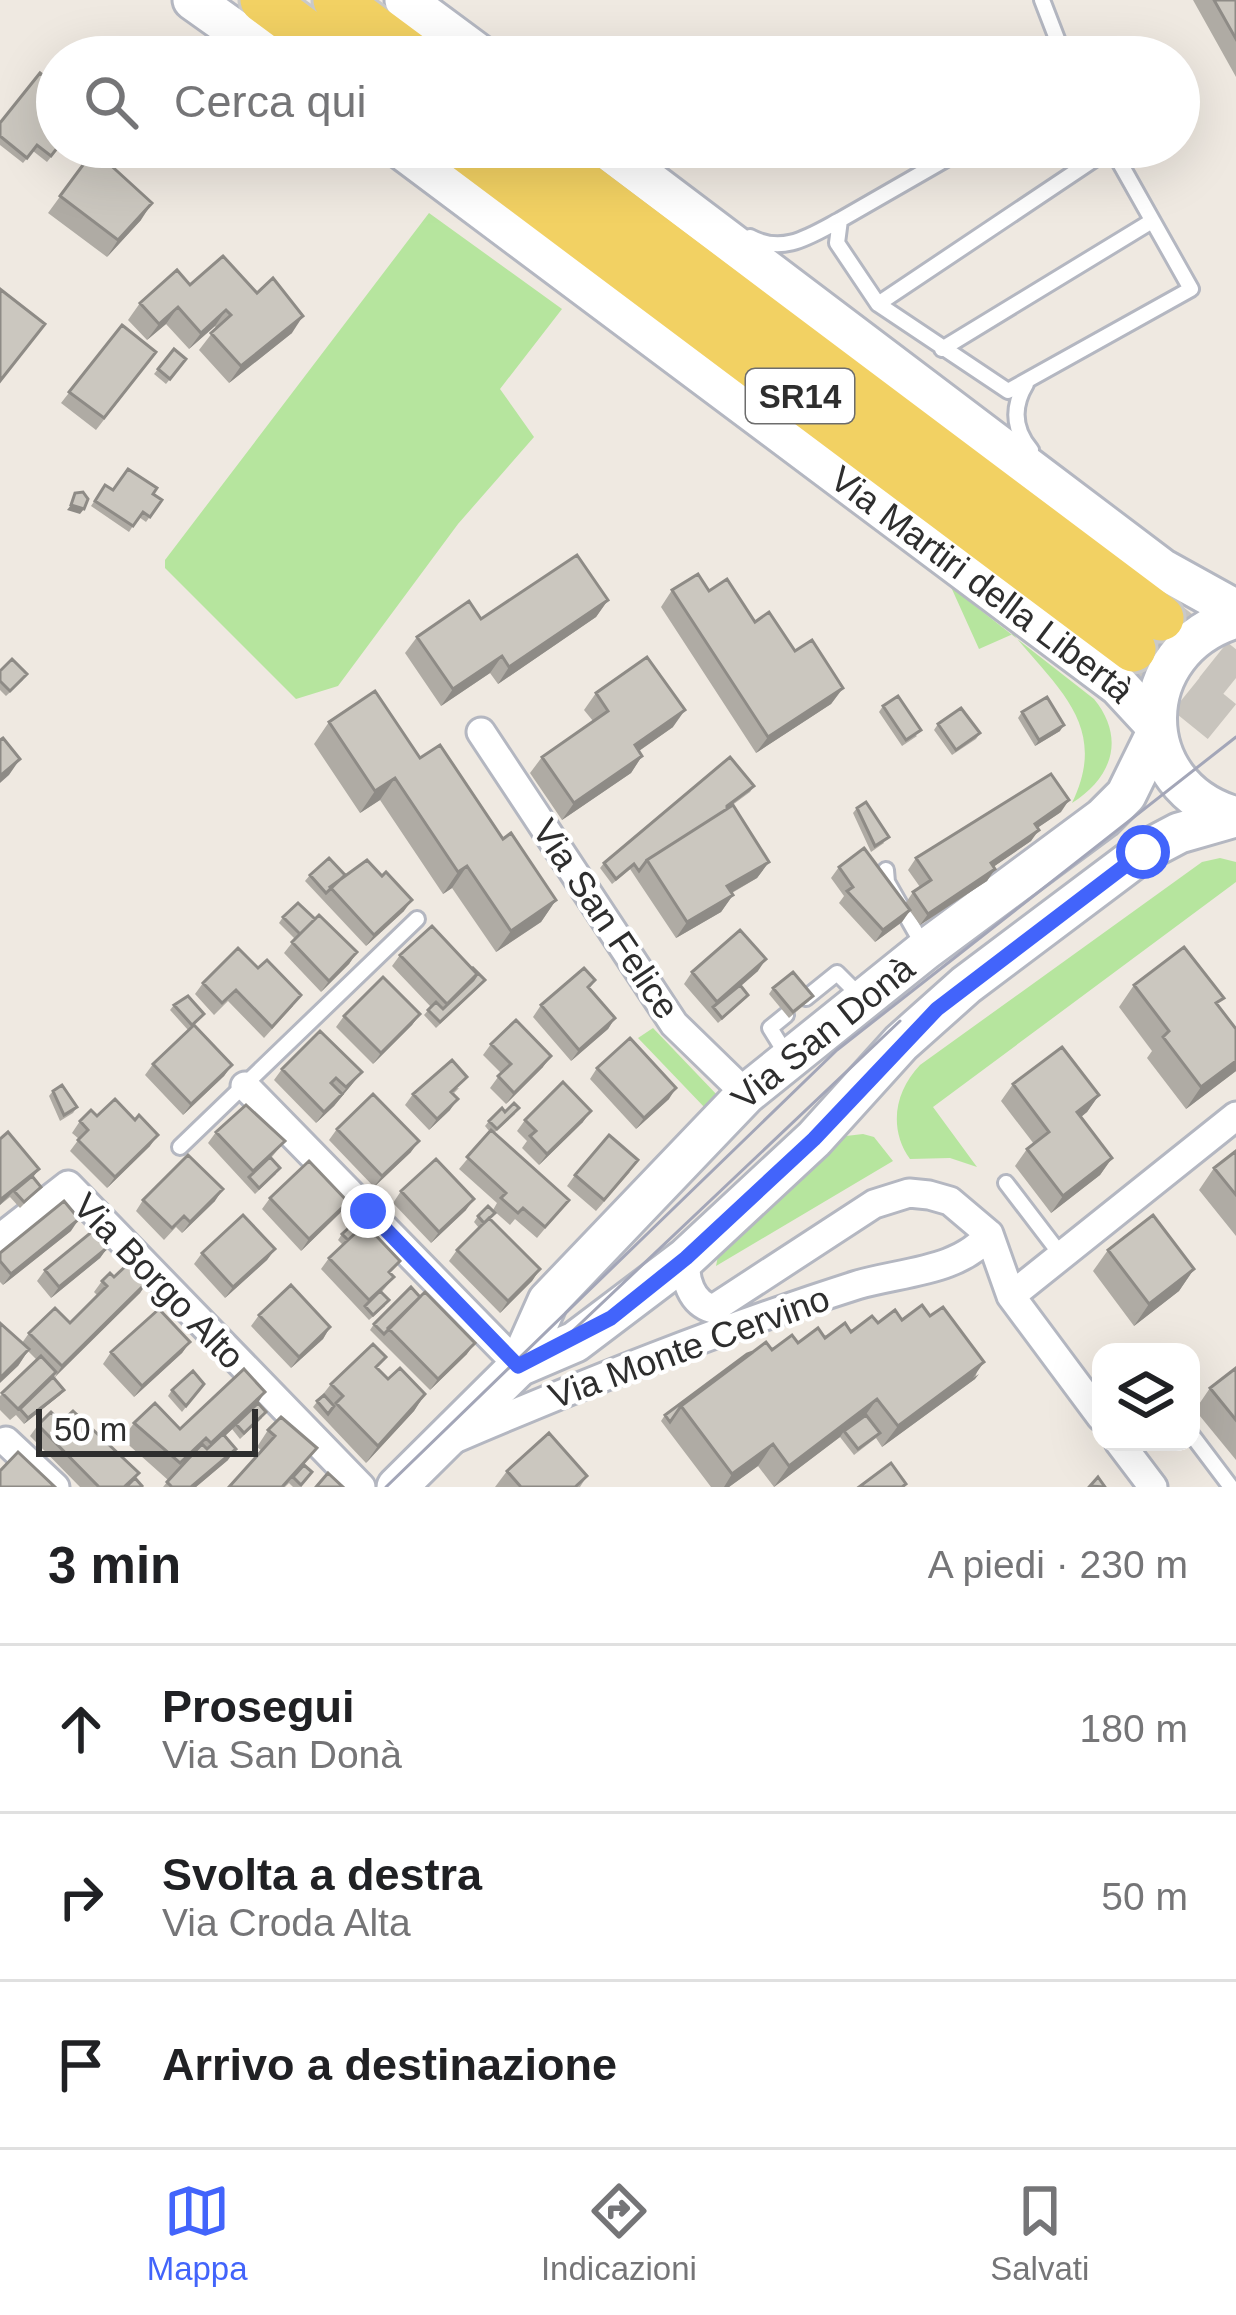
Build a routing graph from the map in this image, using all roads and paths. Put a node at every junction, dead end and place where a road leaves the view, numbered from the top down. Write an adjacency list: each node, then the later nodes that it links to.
1 (193, 0): 6 (main road)
2 (263, 0): 7 (main road)
3 (336, 0): 8 (main road)
4 (405, 0): 9 (main road)
5 (1042, 0): 10 (lane)
6 (244, 36)
7 (312, 36)
8 (385, 36)
9 (454, 36)
10 (1056, 36)
11 (427, 168): 25 (main road, Via Martiri della Libertà)
12 (493, 168): 13 (main road, Via Martiri della Libertà / SR14)
13 (560, 168)
14 (632, 168): 18 (main road)
15 (930, 168): 19 (lane)
16 (1080, 168): 21 (lane)
17 (1123, 168): 20 (lane)
18 (662, 190): 19 (lane); 24 (main road)
19 (840, 220): 21 (lane)
20 (1152, 221): 22 (lane); 23 (lane)
21 (878, 304): 22 (lane)
22 (942, 350): 23 (lane)
23 (1026, 384): 24 (lane)
24 (1228, 609): 25 (main road, Via San Donà)
25 (1156, 730): 27 (main road, Via San Donà); 30 (main road, Via San Donà)
26 (481, 732): 36 (street, Via San Felice)
27 (1235, 817): 43 (main road, Via San Donà)
28 (886, 870): 30 (lane)
29 (417, 919): 35 (lane)
30 (926, 950): 32 (main road, Via San Donà)
31 (806, 998): 32 (lane)
32 (863, 999): 34 (main road, Via San Donà)
33 (786, 1015): 34 (lane)
34 (788, 1058): 36 (main road, Via San Donà)
35 (245, 1086): 38 (lane); 48 (street)
36 (746, 1094): 46 (main road, Via San Donà)
37 (1236, 1116): 42 (street)
38 (180, 1147)
39 (1006, 1183): 42 (lane)
40 (989, 1234): 43 (street, Via Monte Cervino); 44 (street, Via Monte Cervino); 45 (street)
41 (0, 1238): 56 (street, Via Borgo Alto)
42 (1061, 1255): 45 (street)
43 (686, 1258): 47 (main road, Via San Donà)
44 (948, 1264): 45 (street); 49 (street, Via Monte Cervino)
45 (1011, 1296): 50 (street)
46 (548, 1301): 47 (street); 48 (main road, Via San Donà)
47 (575, 1342): 48 (main road, Via San Donà); 49 (street)
48 (518, 1366): 53 (main road, Via San Donà)
49 (622, 1368): 53 (street, Via Monte Cervino)
50 (1092, 1406)
51 (5, 1441): 55 (street)
52 (1200, 1446): 59 (lane)
53 (434, 1447): 57 (main road, Via San Donà)
54 (1126, 1451): 58 (street)
55 (55, 1487)
56 (361, 1487)
57 (397, 1487)
58 (1153, 1487)
59 (1231, 1487)

